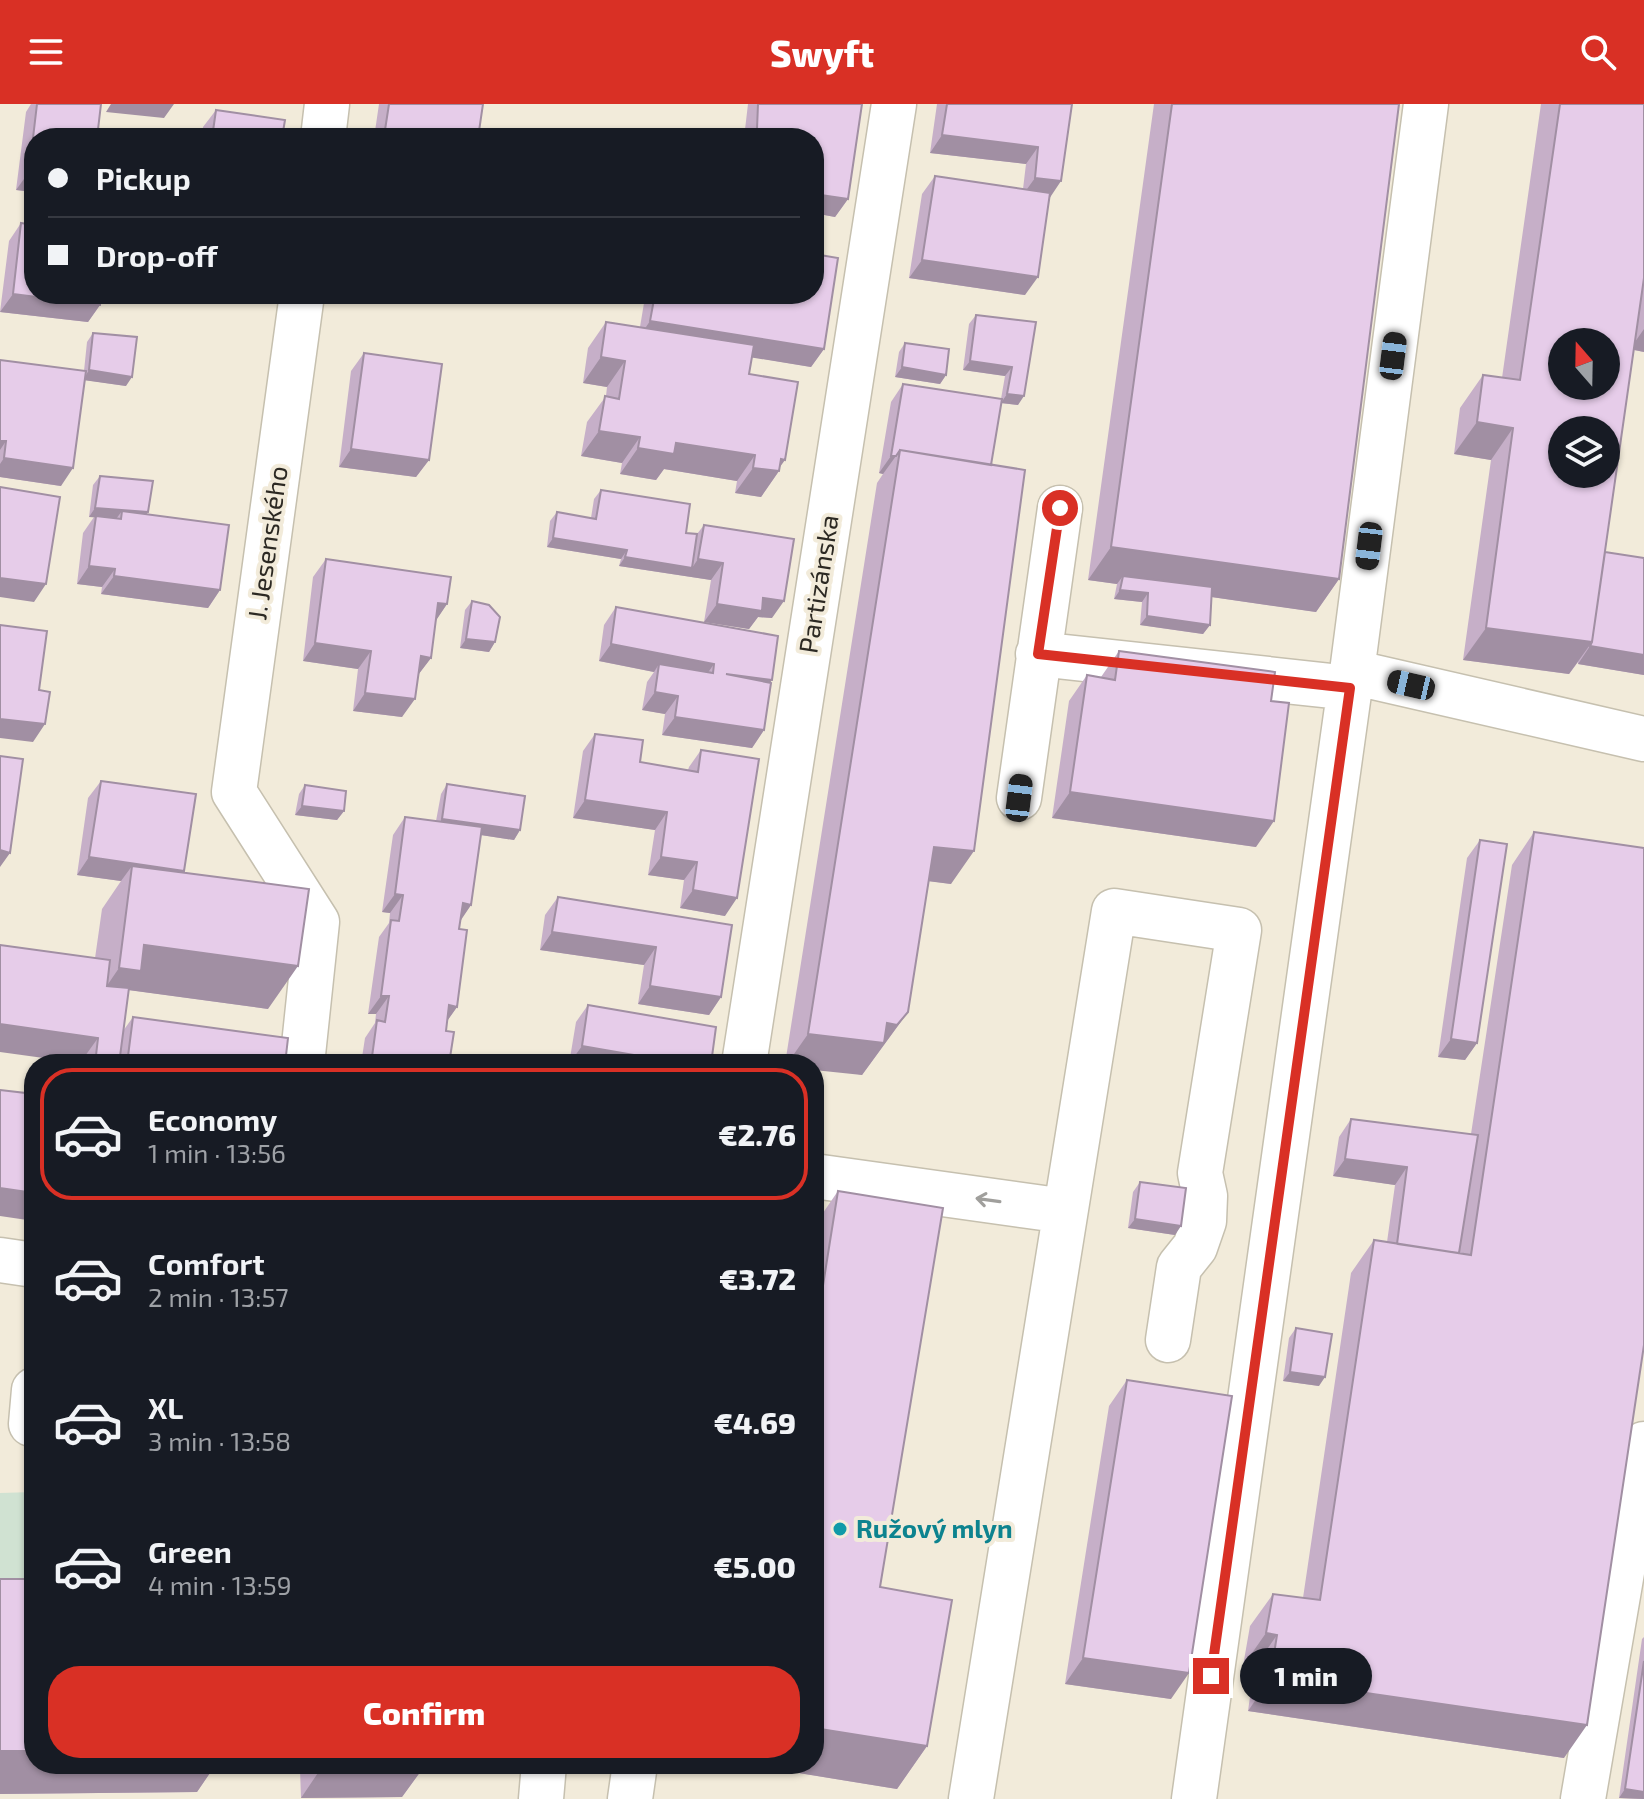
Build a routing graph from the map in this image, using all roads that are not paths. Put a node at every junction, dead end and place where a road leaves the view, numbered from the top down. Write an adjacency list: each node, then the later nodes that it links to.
1 (327, 104): 4 (street)
2 (894, 104): 12 (street, Partizánska)
3 (1426, 104): 8 (street)
4 (324, 128)
5 (301, 304): 11 (street, J. Jesenského)
6 (1060, 508): 7 (street)
7 (1038, 654): 8 (street); 10 (street)
8 (1351, 680): 9 (street); 24 (street)
9 (1644, 739)
10 (1019, 798)
11 (303, 1054)
12 (746, 1054)
13 (824, 1177): 14 (street, one-way to 13)
14 (1065, 1211): 17 (street); 23 (street)
15 (0, 1260): 16 (street)
16 (24, 1264)
17 (1168, 1340)
18 (1644, 1444): 25 (street)
19 (543, 1774): 21 (street)
20 (634, 1774): 22 (street)
21 (541, 1799)
22 (630, 1799)
23 (971, 1799)
24 (1194, 1799)
25 (1583, 1799)

